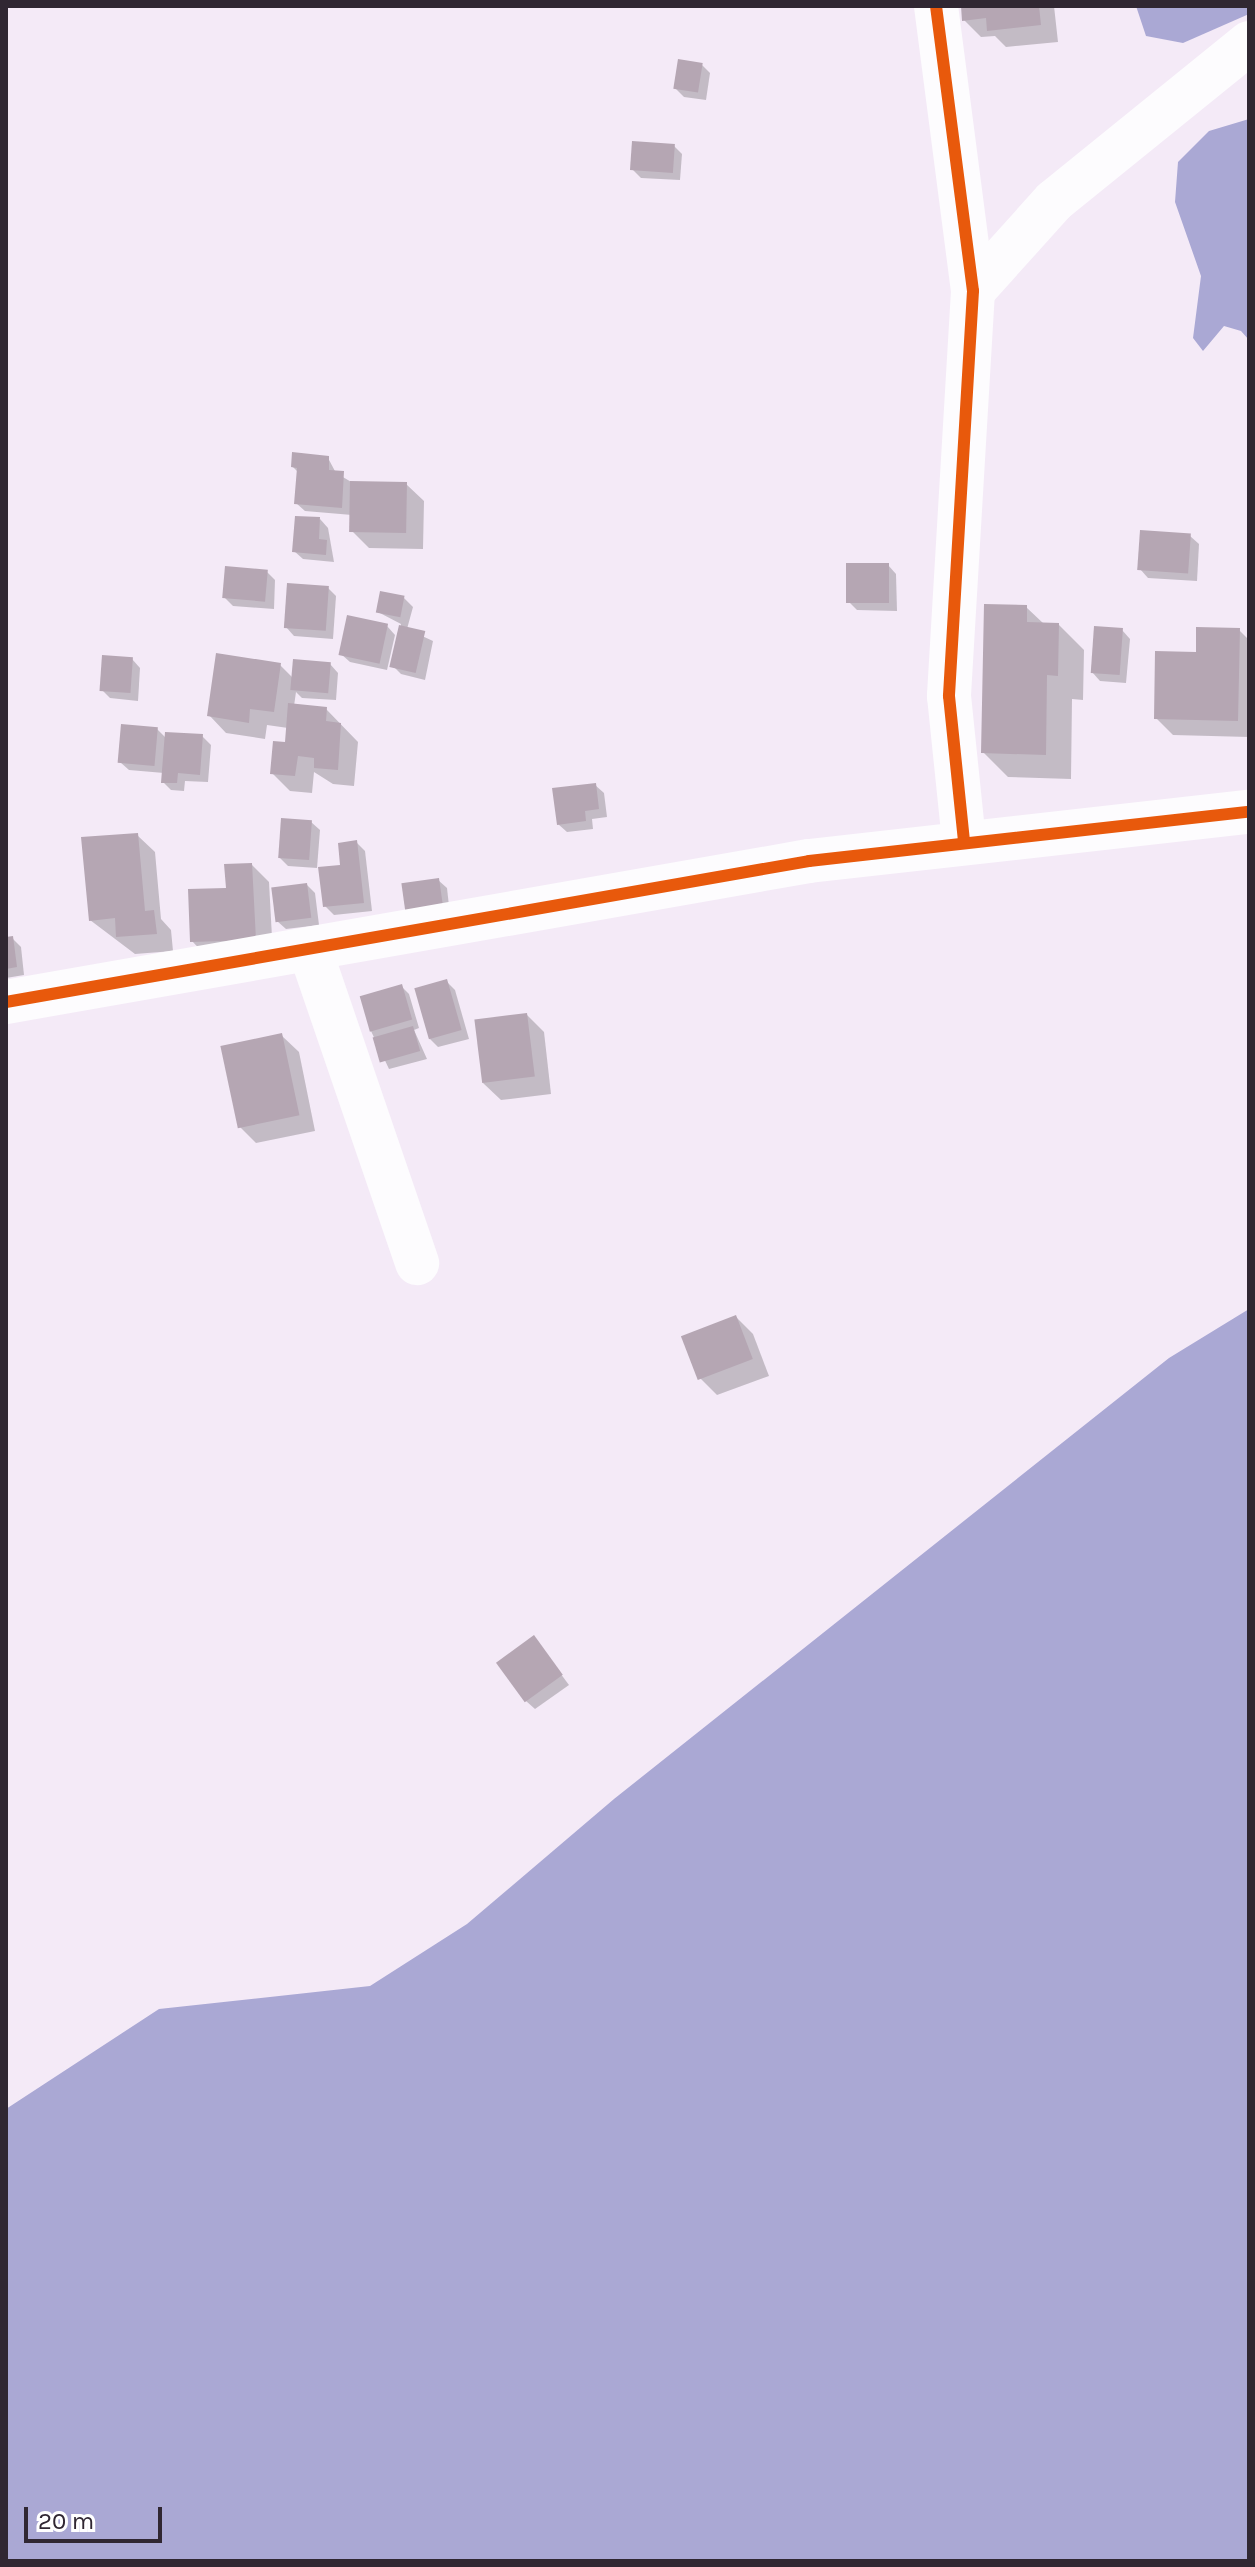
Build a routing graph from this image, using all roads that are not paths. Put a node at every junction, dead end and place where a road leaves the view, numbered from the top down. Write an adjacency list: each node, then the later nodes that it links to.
1 (936, 6): 3 (street)
2 (1249, 43): 3 (street)
3 (973, 291): 5 (street)
4 (1249, 812): 5 (street)
5 (964, 842): 6 (street)
6 (310, 950): 7 (street); 8 (street)
7 (6, 1002)
8 (417, 1263)

